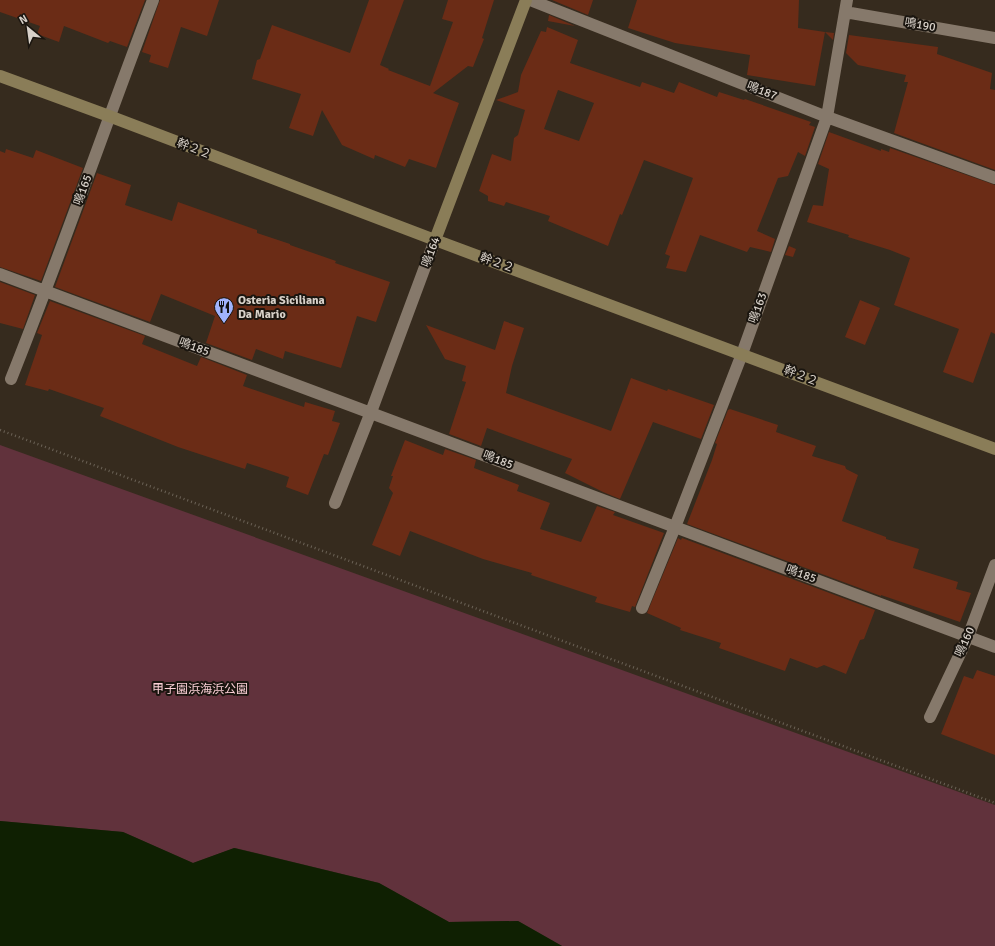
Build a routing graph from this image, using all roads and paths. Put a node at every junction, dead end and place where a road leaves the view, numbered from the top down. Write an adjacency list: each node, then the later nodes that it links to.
1 (153, 0): 8 (street, 鳴165)
2 (526, 0): 11 (street, 鳴164)
3 (530, 0): 9 (street, 鳴187)
4 (847, 0): 5 (street, 鳴163)
5 (845, 12): 6 (street, 鳴190); 9 (street, 鳴163)
6 (995, 38)
7 (0, 76): 8 (street, 幹２２)
8 (109, 116): 11 (street, 幹２２); 13 (street, 鳴165)
9 (827, 117): 10 (street, 鳴187); 14 (street, 鳴163)
10 (995, 178)
11 (435, 240): 14 (street, 幹２２); 16 (street, 鳴164)
12 (0, 274): 13 (street, 鳴185)
13 (46, 292): 15 (street, 鳴165); 16 (street, 鳴185)
14 (742, 354): 18 (street, 幹２２); 20 (street, 鳴163)
15 (11, 379)
16 (371, 412): 19 (street, 鳴164); 20 (street, 鳴185)
17 (0, 430): 26 (path)
18 (995, 449)
19 (334, 503)
20 (675, 527): 22 (street, 鳴163); 23 (street, 鳴185)
21 (995, 565): 23 (street, 鳴160)
22 (642, 608)
23 (968, 637): 24 (street, 鳴185); 25 (street, 鳴160)
24 (995, 647)
25 (930, 717)
26 (995, 803)

